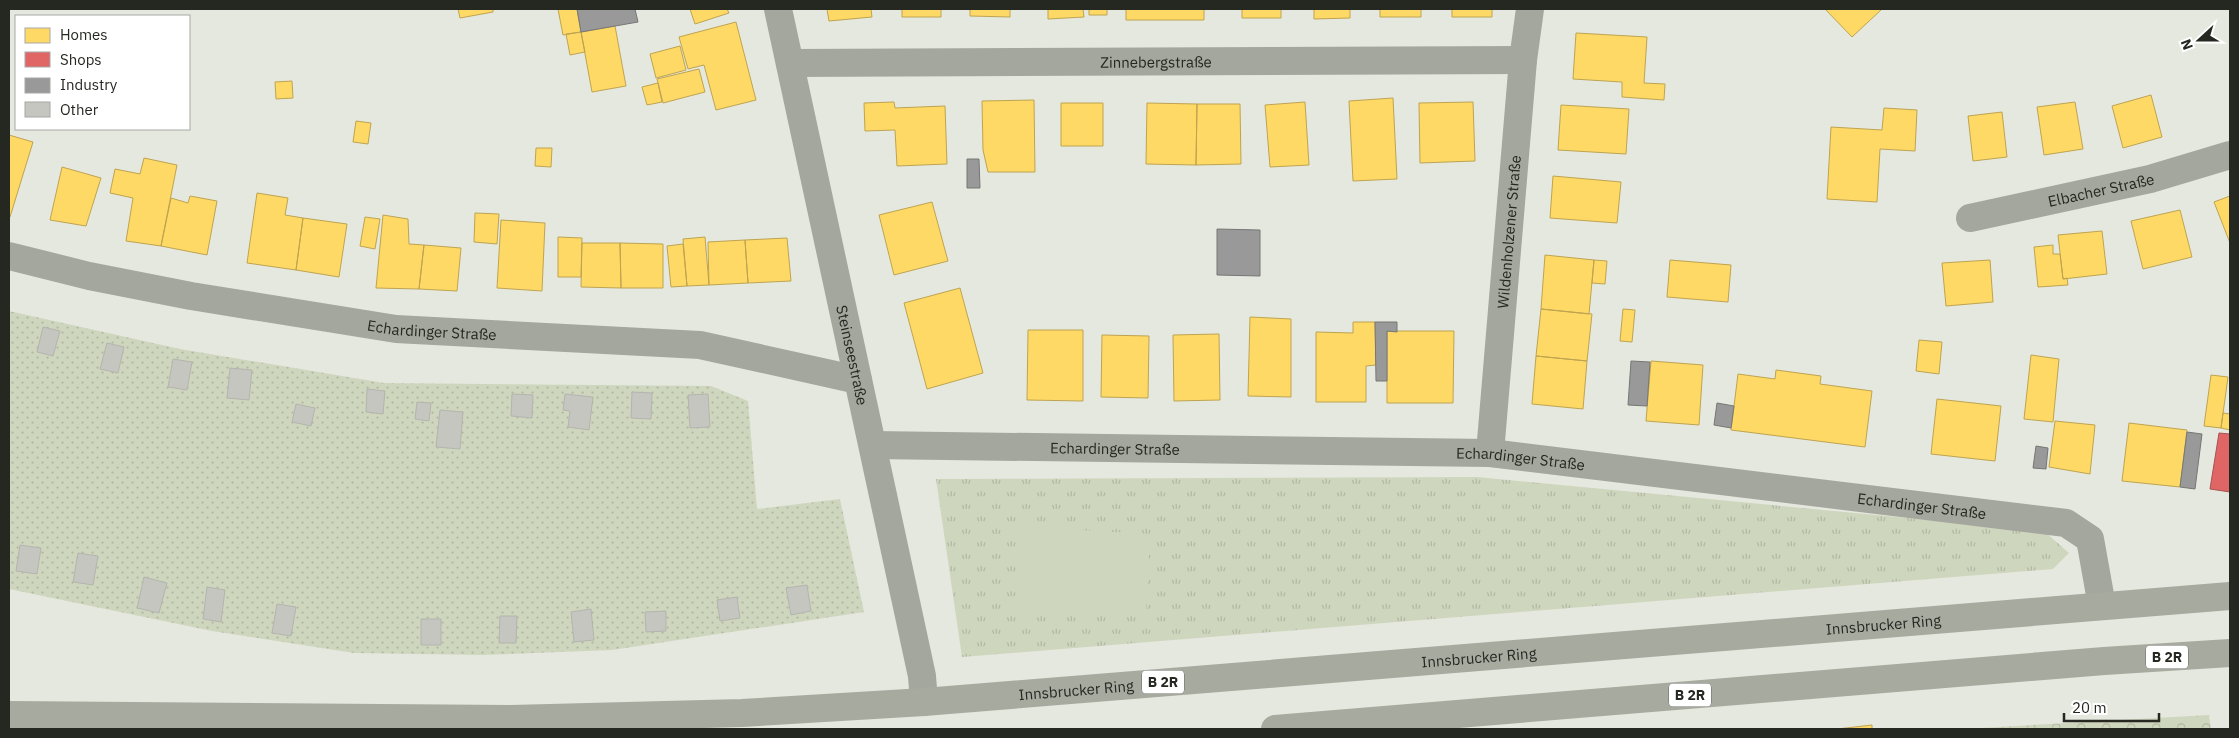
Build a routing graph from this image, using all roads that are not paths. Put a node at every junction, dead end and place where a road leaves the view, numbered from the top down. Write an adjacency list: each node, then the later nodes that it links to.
1 (778, 9): 4 (street, Steinseestraße)
2 (1530, 9): 3 (street, Wildenholzener Straße)
3 (1523, 60): 4 (street, Zinnebergstraße); 10 (street, Wildenholzener Straße)
4 (790, 63): 8 (street, Steinseestraße)
5 (2230, 155): 6 (street, Elbacher Straße)
6 (1970, 218)
7 (9, 256): 8 (street, Echardinger Straße)
8 (858, 380): 9 (street, Steinseestraße)
9 (873, 445): 10 (street, Echardinger Straße); 14 (street, Steinseestraße)
10 (1490, 453): 12 (street, Echardinger Straße)
11 (2230, 596): 12 (main road, Innsbrucker Ring / B 2R)
12 (2102, 606): 14 (main road, Innsbrucker Ring / B 2R)
13 (2230, 653): 16 (main road, B 2R)
14 (924, 702): 15 (main road, Innsbrucker Ring / B 2R)
15 (9, 715)
16 (1275, 729)

